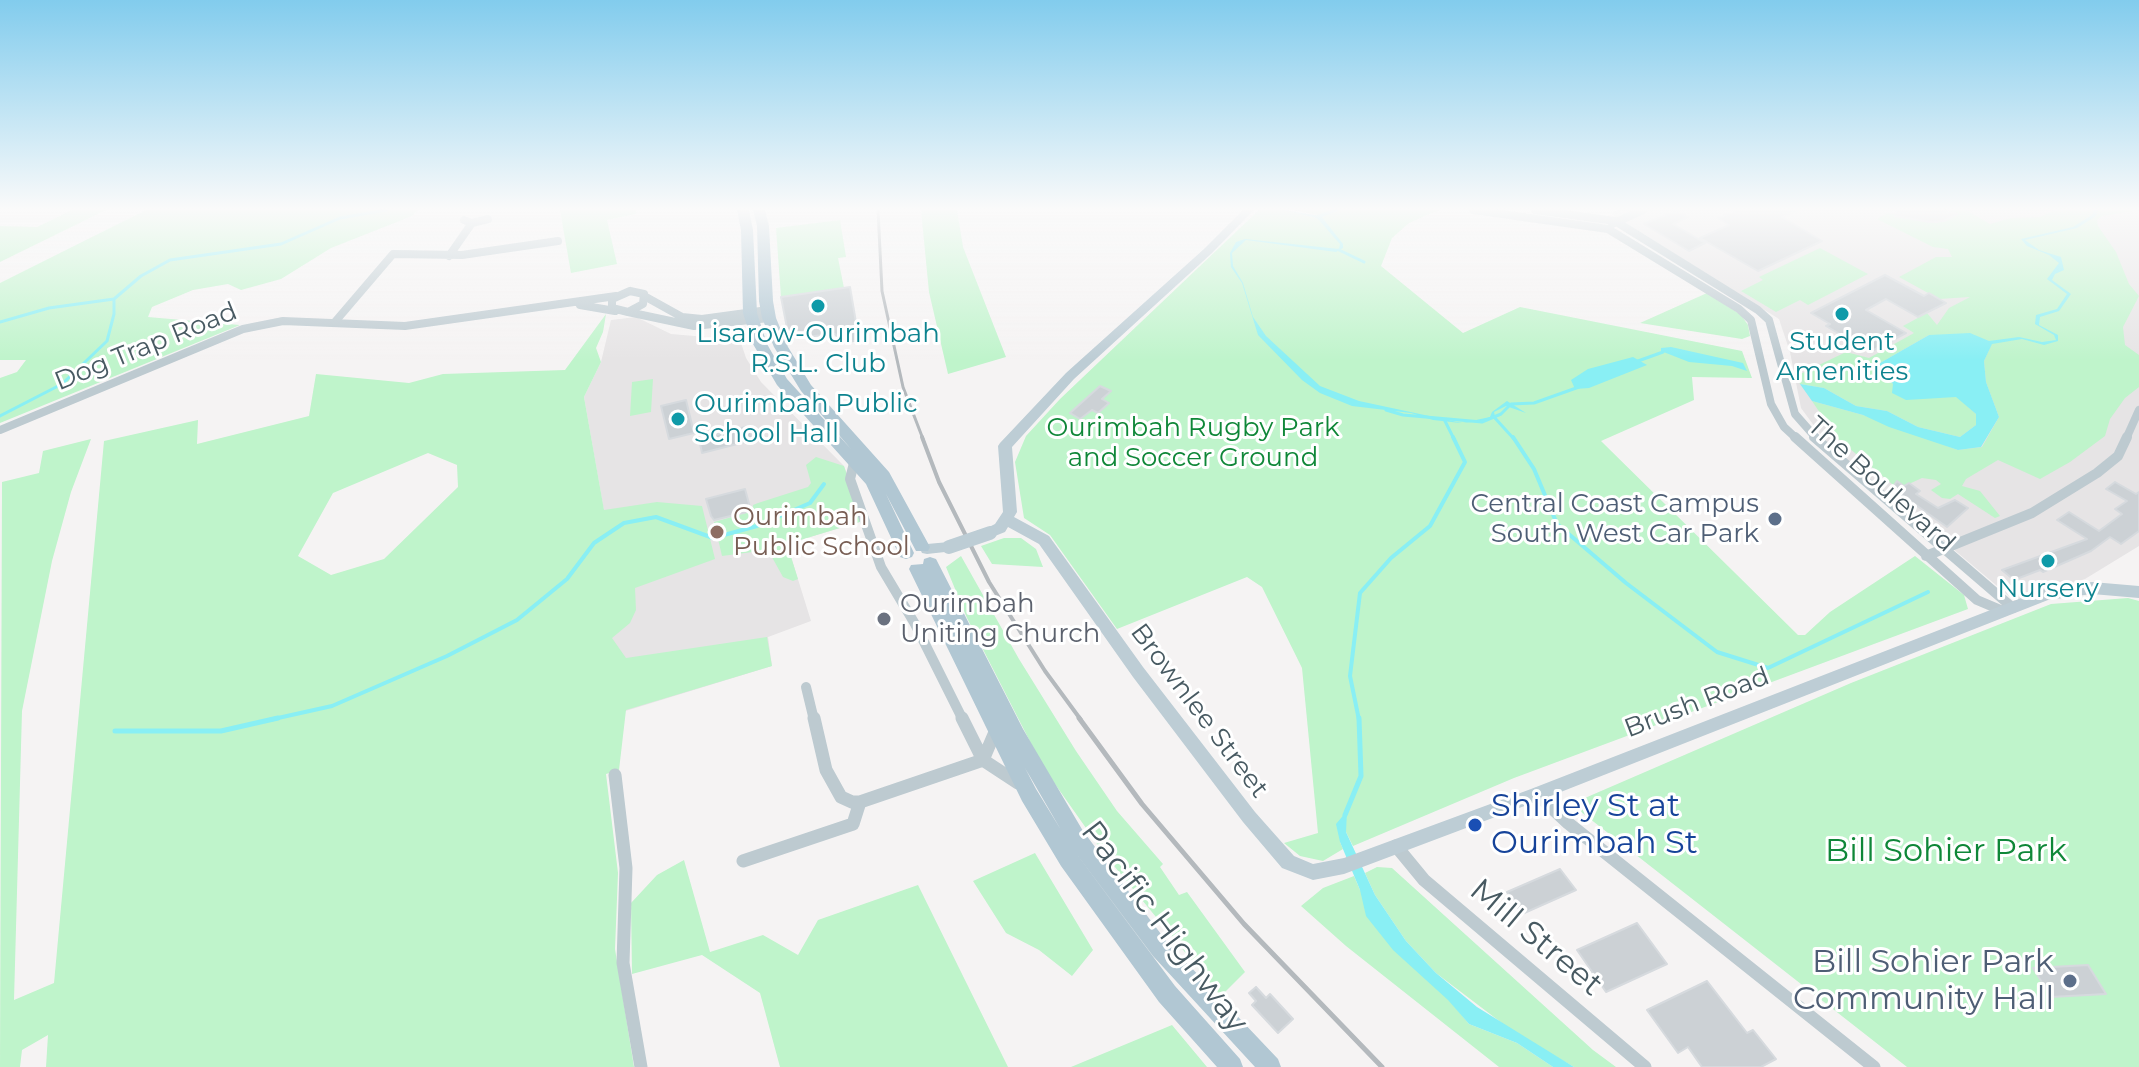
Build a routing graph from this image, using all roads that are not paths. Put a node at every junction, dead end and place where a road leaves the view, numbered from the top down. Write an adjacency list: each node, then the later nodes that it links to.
1 (388, 260): 14 (street)
2 (748, 260): 13 (main road, Pacific Highway)
3 (763, 260): 12 (main road, Pacific Highway)
4 (1198, 260): 18 (street)
5 (1664, 260): 20 (street, The Boulevard)
6 (1671, 260): 19 (street, The Boulevard)
7 (616, 296): 8 (street, Dog Trap Road); 9 (street, Dog Trap Road); 10 (street)
8 (646, 297): 11 (street); 13 (street)
9 (550, 304): 10 (street, Dog Trap Road); 14 (street, Dog Trap Road)
10 (615, 311): 11 (street, Dog Trap Road)
11 (628, 312): 13 (street)
12 (768, 314): 13 (street); 21 (main road, Pacific Highway)
13 (751, 317): 17 (main road, Pacific Highway)
14 (334, 323): 16 (street, Dog Trap Road)
15 (2139, 410): 19 (street)
16 (0, 430)
17 (855, 459): 21 (main road, Pacific Highway); 28 (street)
18 (1007, 520): 21 (street, bridge); 35 (street, Brownlee Street)
19 (1943, 550): 20 (street); 24 (street, The Boulevard)
20 (1926, 556): 23 (street, The Boulevard)
21 (922, 557): 27 (main road, Pacific Highway); 38 (main road, Pacific Highway)
22 (2139, 592): 24 (street, Brush Road)
23 (1977, 600): 24 (street, The Boulevard); 25 (street)
24 (2008, 610): 25 (street, Brush Road)
25 (1942, 635): 30 (street, Brush Road)
26 (806, 687): 32 (street)
27 (995, 726): 28 (street); 31 (main road, Pacific Highway)
28 (983, 760): 31 (street); 32 (street)
29 (615, 775): 36 (street)
30 (1537, 794): 33 (street, Brush Road); 40 (street)
31 (1029, 795): 37 (main road, Pacific Highway)
32 (860, 802): 34 (street)
33 (1396, 846): 35 (street, Brush Road); 39 (street, Mill Street)
34 (743, 861)
35 (1304, 871)
36 (641, 1067)
37 (1232, 1067)
38 (1270, 1067)
39 (1645, 1067)
40 (1874, 1067)

